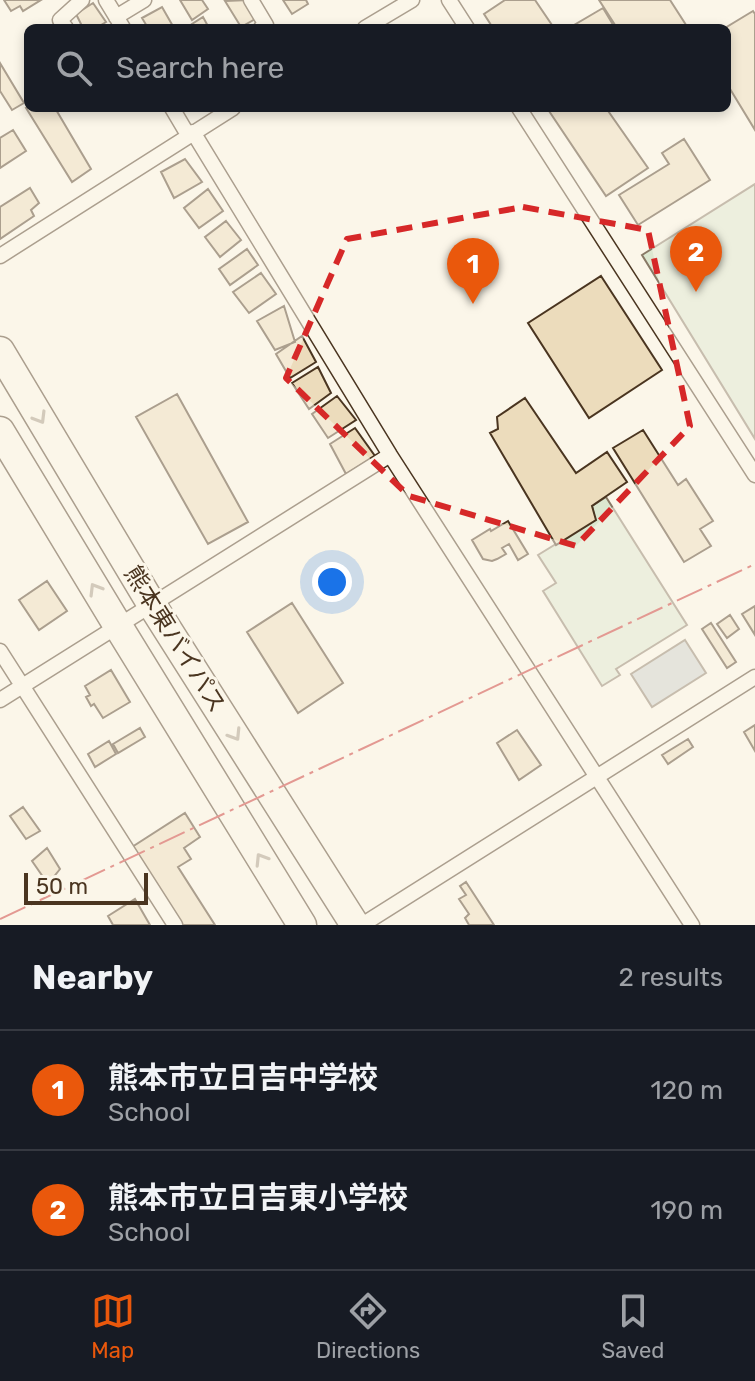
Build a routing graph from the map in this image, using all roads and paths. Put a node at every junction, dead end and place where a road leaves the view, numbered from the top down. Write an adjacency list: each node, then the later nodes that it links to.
1 (82, 0): 8 (street)
2 (106, 0): 7 (street)
3 (144, 0): 7 (street)
4 (251, 0): 9 (street)
5 (412, 0): 10 (street)
6 (449, 0): 11 (street)
7 (120, 23)
8 (63, 24)
9 (265, 24)
10 (372, 24)
11 (464, 24)
12 (175, 112): 15 (street)
13 (227, 112): 15 (street)
14 (522, 112): 20 (street)
15 (191, 134): 16 (street); 19 (street)
16 (0, 256)
17 (0, 351): 21 (highway, 熊本東バイパス, one-way to 21)
18 (0, 431): 22 (highway, 熊本東バイパス, one-way to 18)
19 (390, 455): 21 (street); 27 (street)
20 (755, 475)
21 (152, 605): 22 (street); 30 (highway, 熊本東バイパス, one-way to 30)
22 (118, 626): 25 (street); 29 (highway, 熊本東バイパス, one-way to 22)
23 (0, 651): 25 (street)
24 (755, 677): 27 (street)
25 (22, 686): 26 (street); 28 (street)
26 (0, 700)
27 (597, 778): 31 (street); 32 (street)
28 (175, 925)
29 (302, 925)
30 (355, 925)
31 (362, 925)
32 (692, 925)

